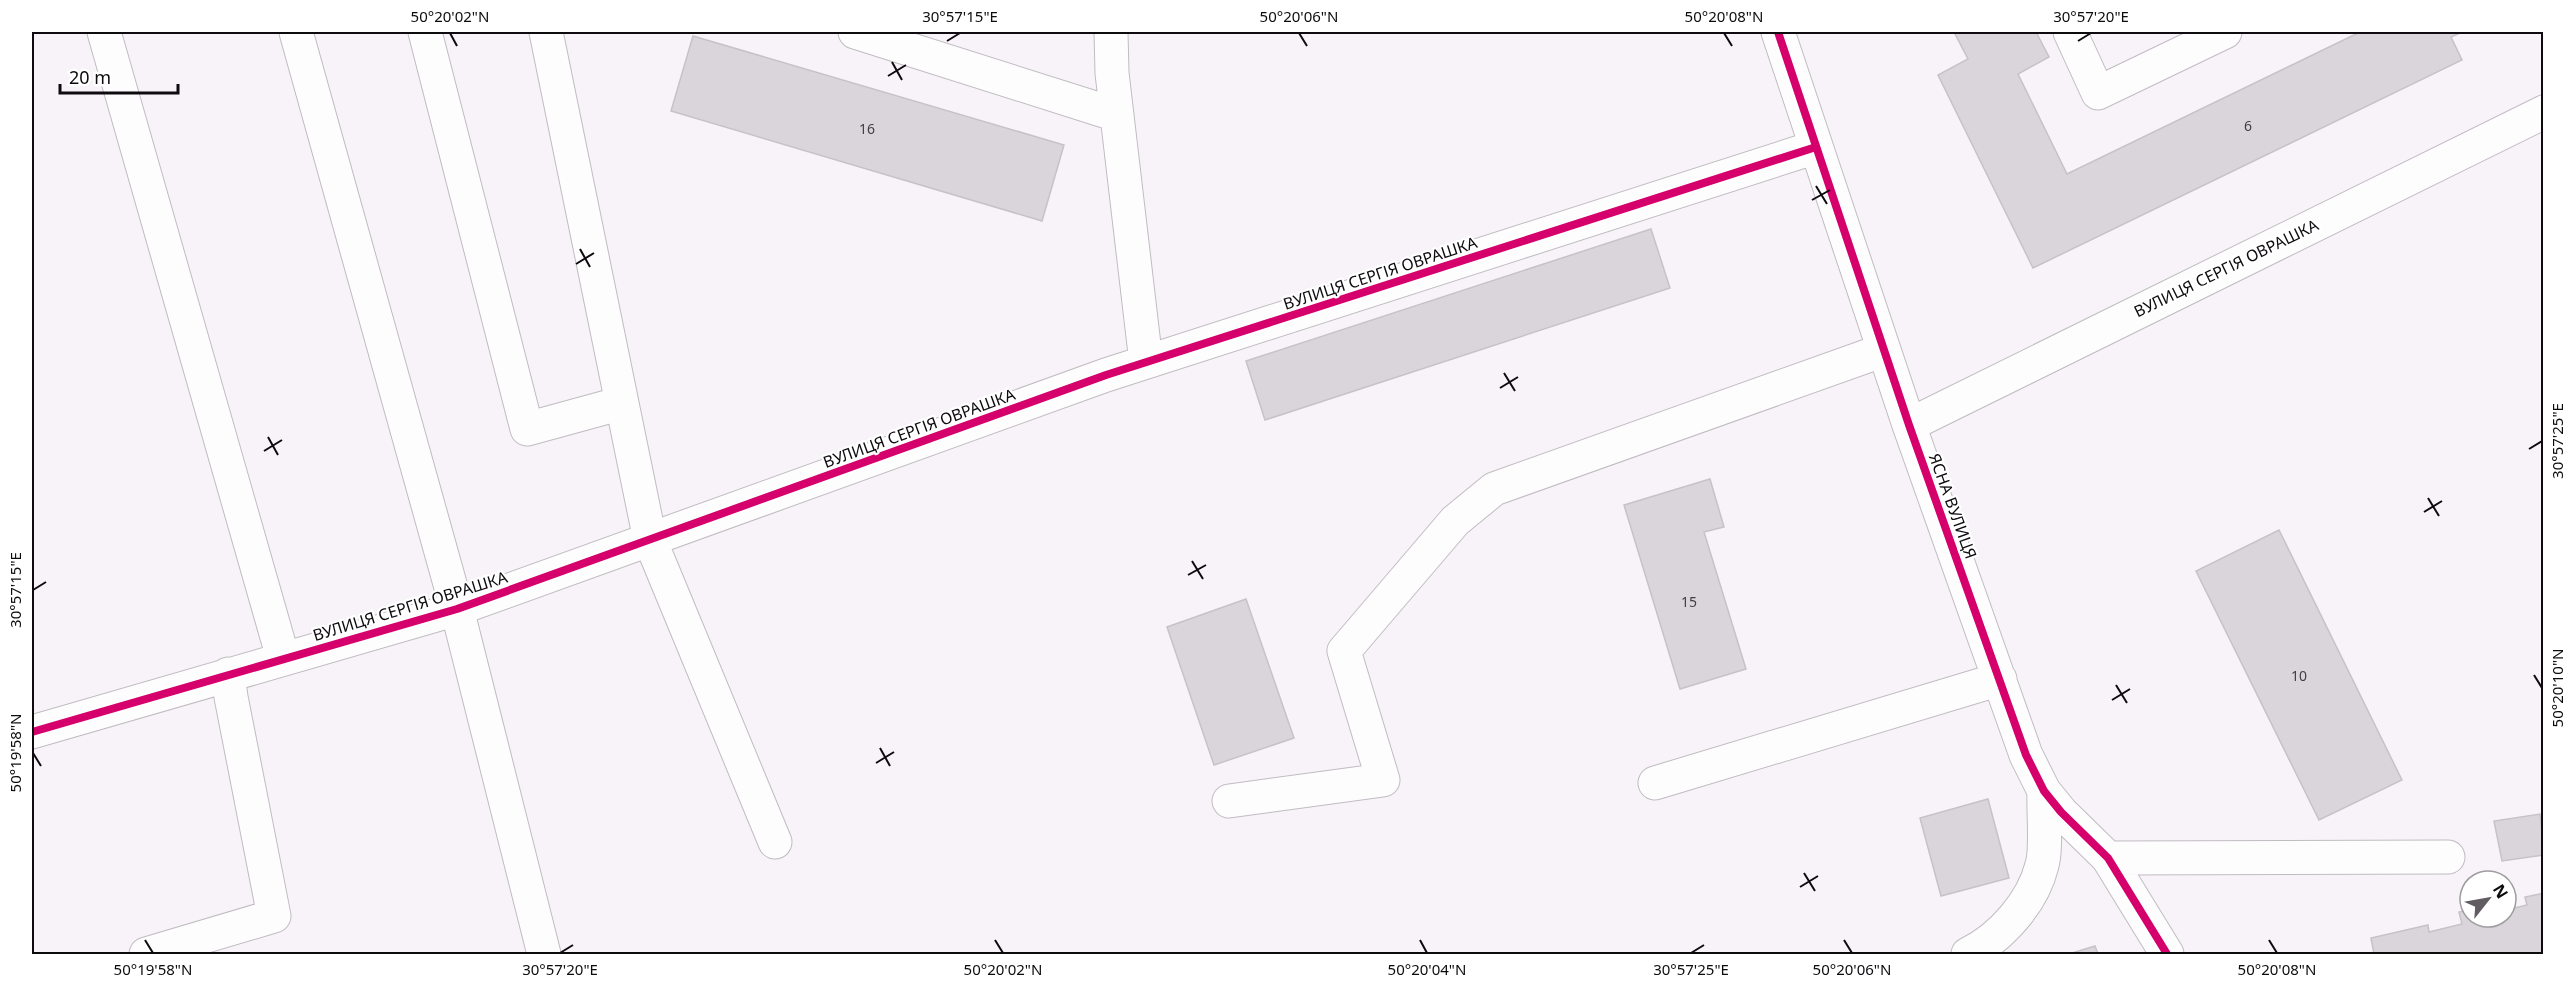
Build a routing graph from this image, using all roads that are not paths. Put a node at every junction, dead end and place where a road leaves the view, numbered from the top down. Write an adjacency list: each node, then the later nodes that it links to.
1 (104, 32): 19 (street)
2 (296, 32): 18 (street)
3 (425, 32): 15 (street)
4 (546, 32): 15 (street)
5 (855, 32): 11 (street)
6 (1111, 32): 11 (street)
7 (1778, 32): 12 (street, ЯСНА ВУЛИЦЯ)
8 (2070, 32): 9 (street)
9 (2221, 32)
10 (2544, 112): 16 (street, ВУЛИЦЯ СЕРГІЯ ОВРАШКА)
11 (1117, 115): 14 (street)
12 (1816, 147): 13 (street, ЯСНА ВУЛИЦЯ); 14 (street, ВУЛИЦЯ СЕРГІЯ ОВРАШКА)
13 (1884, 350): 16 (street, ЯСНА ВУЛИЦЯ); 25 (street)
14 (1146, 362): 17 (street, ВУЛИЦЯ СЕРГІЯ ОВРАШКА)
15 (622, 403): 17 (street)
16 (1909, 425): 21 (street, ЯСНА ВУЛИЦЯ)
17 (650, 540): 18 (street, ВУЛИЦЯ СЕРГІЯ ОВРАШКА); 26 (street)
18 (457, 609): 19 (street, ВУЛИЦЯ СЕРГІЯ ОВРАШКА); 30 (street)
19 (283, 658): 20 (street, ВУЛИЦЯ СЕРГІЯ ОВРАШКА)
20 (228, 674): 22 (street, ВУЛИЦЯ СЕРГІЯ ОВРАШКА); 29 (street)
21 (2000, 679): 23 (street); 24 (street, ЯСНА ВУЛИЦЯ)
22 (32, 732)
23 (1655, 783)
24 (2044, 791): 28 (street, ЯСНА ВУЛИЦЯ); 31 (street)
25 (1228, 801)
26 (776, 842)
27 (2448, 857): 28 (street)
28 (2108, 858): 32 (street, ЯСНА ВУЛИЦЯ)
29 (146, 954)
30 (544, 954)
31 (1968, 954)
32 (2167, 954)

